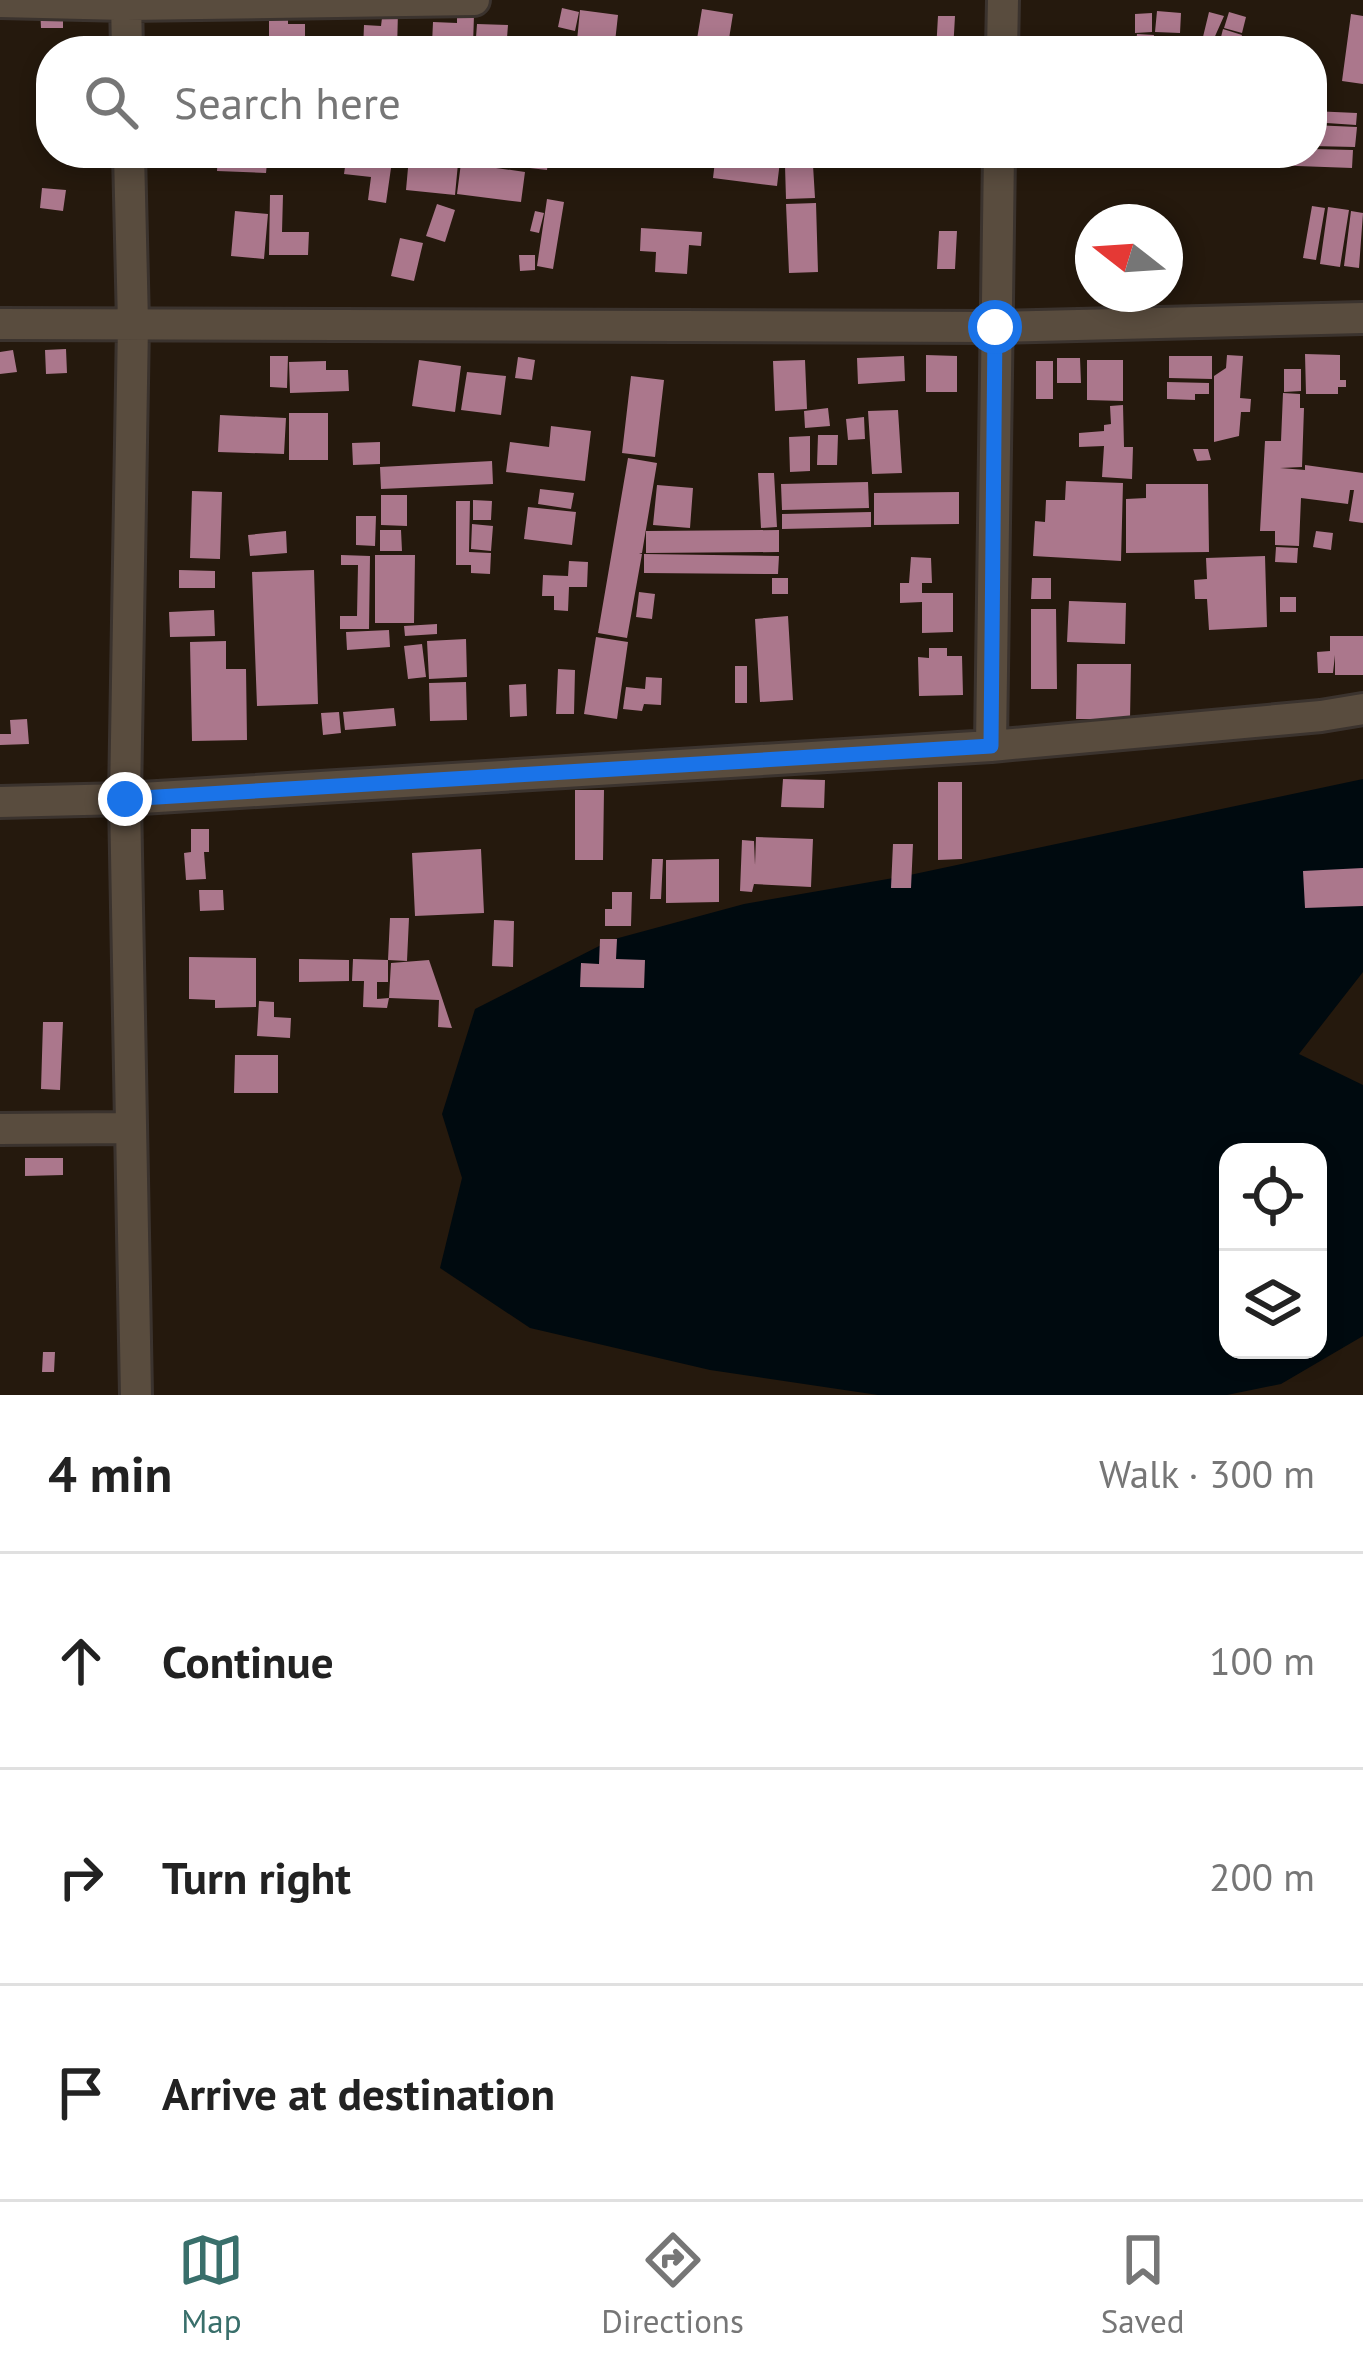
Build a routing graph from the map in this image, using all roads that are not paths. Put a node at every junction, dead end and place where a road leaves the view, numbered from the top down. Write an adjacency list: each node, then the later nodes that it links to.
1 (475, 0): 4 (street)
2 (1003, 0): 6 (street)
3 (0, 2): 4 (street)
4 (126, 2): 5 (street)
5 (127, 36)
6 (1002, 36)
7 (129, 168): 11 (street)
8 (999, 168): 12 (street)
9 (1363, 318): 12 (street)
10 (0, 324): 11 (street)
11 (133, 324): 12 (street); 15 (street)
12 (995, 327): 14 (street)
13 (1363, 709): 14 (street)
14 (991, 746): 15 (street)
15 (125, 799): 16 (street); 17 (street)
16 (0, 802)
17 (128, 1128): 18 (street); 19 (street)
18 (0, 1130)
19 (136, 1395)

